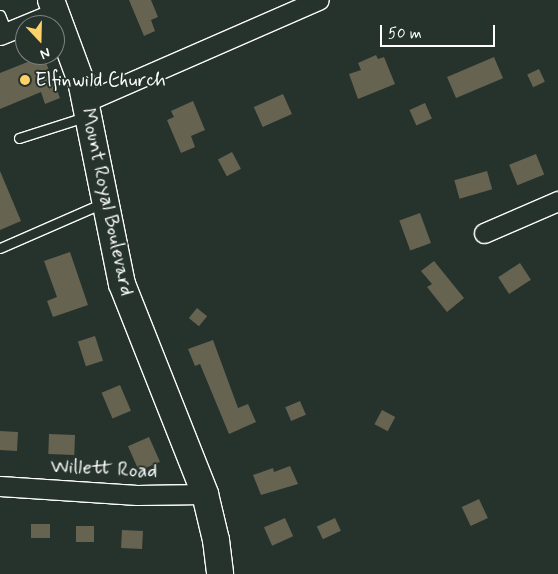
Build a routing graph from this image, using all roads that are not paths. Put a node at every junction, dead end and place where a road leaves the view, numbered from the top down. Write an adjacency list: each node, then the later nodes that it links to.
1 (319, 0): 4 (street)
2 (54, 6): 3 (street); 4 (main road, Mount Royal Boulevard)
3 (2, 28)
4 (87, 109): 5 (lane); 7 (main road, Mount Royal Boulevard)
5 (18, 138)
6 (558, 201): 8 (street)
7 (104, 203): 9 (lane); 11 (main road, Mount Royal Boulevard)
8 (484, 233)
9 (0, 248)
10 (0, 486): 11 (street, Willett Road)
11 (205, 494): 12 (main road, Mount Royal Boulevard)
12 (220, 574)

